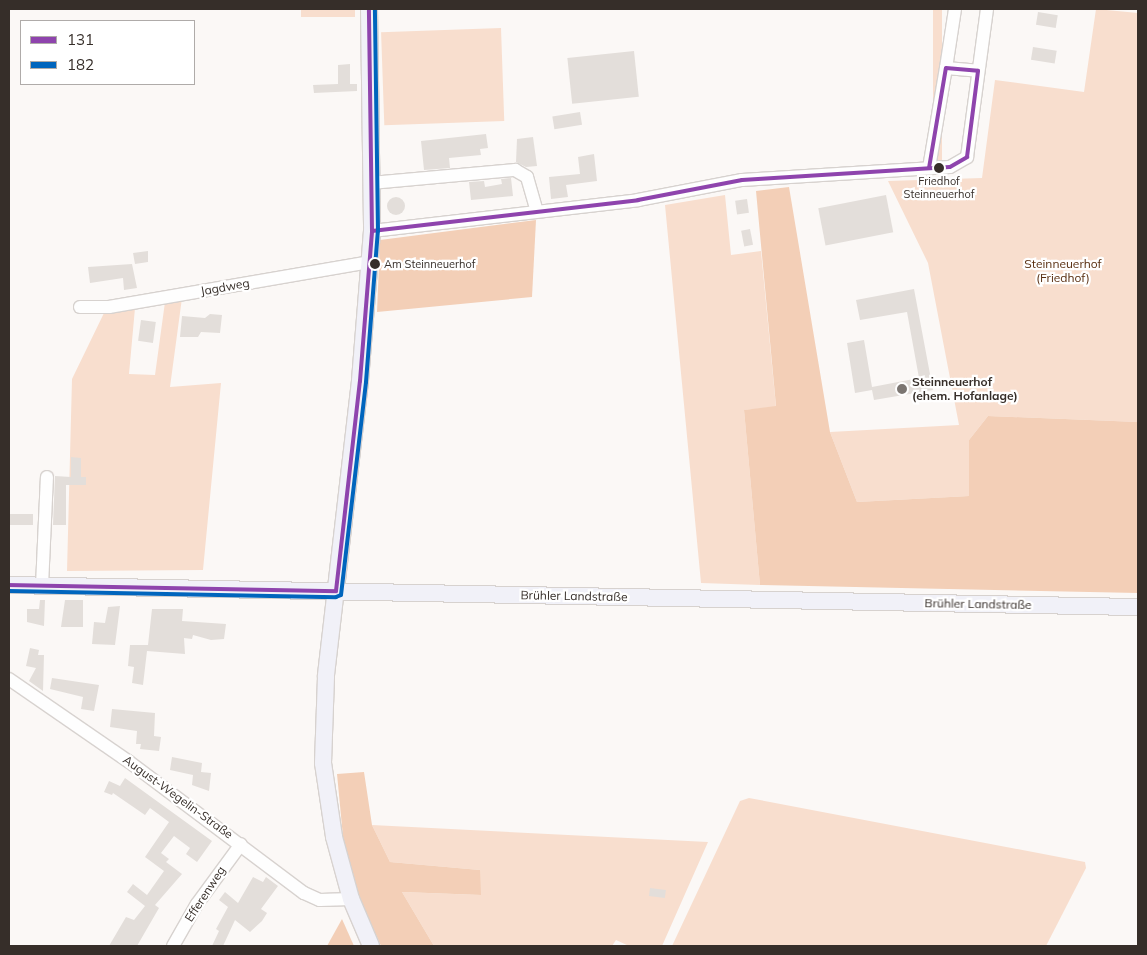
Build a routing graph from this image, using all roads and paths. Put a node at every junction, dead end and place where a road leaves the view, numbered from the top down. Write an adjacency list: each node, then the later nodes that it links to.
1 (369, 9): 7 (main road)
2 (955, 9): 4 (street)
3 (987, 9): 5 (street)
4 (946, 68): 5 (street); 6 (street)
5 (978, 71): 6 (street)
6 (929, 168): 8 (street)
7 (371, 183): 8 (street); 9 (main road)
8 (537, 211): 9 (street)
9 (372, 231): 10 (main road)
10 (369, 262): 11 (street, Jagdweg); 15 (main road)
11 (80, 307)
12 (48, 477): 14 (street)
13 (9, 585): 14 (main road, Brühler Landstraße)
14 (42, 586): 15 (main road, Brühler Landstraße)
15 (336, 591): 16 (main road, Brühler Landstraße); 19 (main road)
16 (1138, 607)
17 (9, 679): 18 (street, August-Wegelin-Straße)
18 (241, 844): 19 (street, August-Wegelin-Straße); 20 (street, Efferenweg)
19 (350, 899): 21 (main road)
20 (173, 946)
21 (371, 946)

